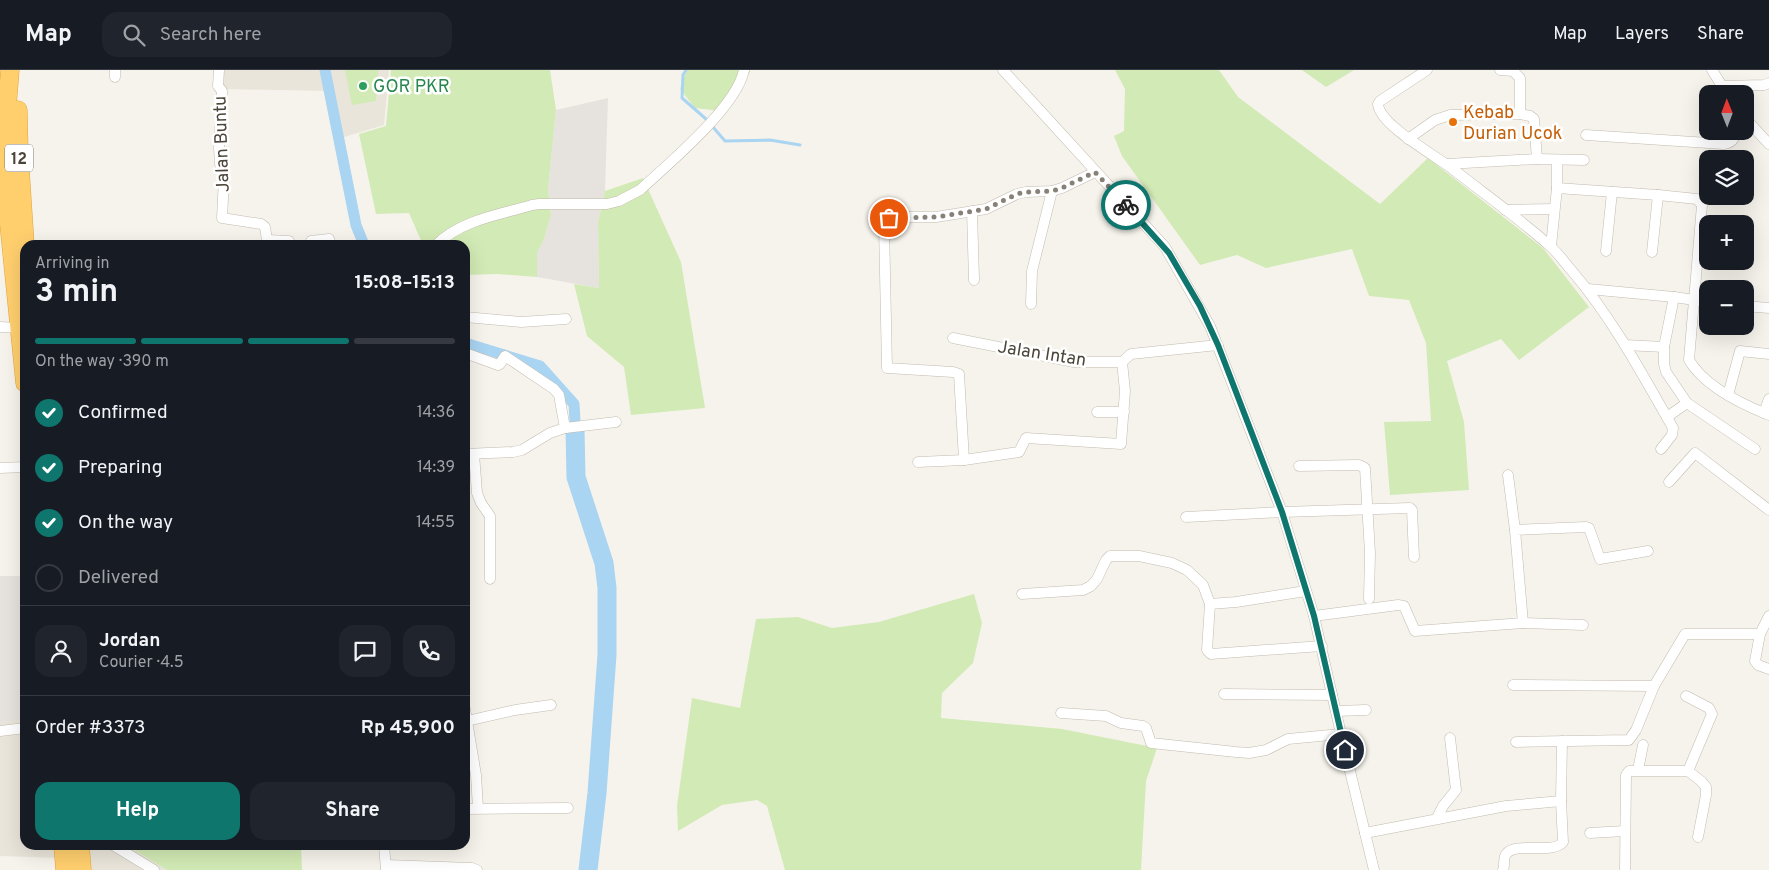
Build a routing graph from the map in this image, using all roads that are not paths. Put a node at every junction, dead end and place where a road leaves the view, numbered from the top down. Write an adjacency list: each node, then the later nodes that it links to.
1 (10, 70): 15 (highway, 12)
2 (21, 70): 31 (highway, 12)
3 (219, 70): 32 (street, Jalan Buntu)
4 (744, 70): 33 (street)
5 (1003, 70): 23 (street)
6 (1427, 70): 16 (street)
7 (1500, 70): 12 (street)
8 (1712, 70): 10 (street)
9 (1769, 83): 11 (street)
10 (1722, 85)
11 (1754, 86)
12 (1520, 114): 16 (street); 19 (street)
13 (1754, 128): 18 (street)
14 (1586, 135): 17 (street)
15 (3, 137): 48 (highway, 12)
16 (1408, 139): 22 (street)
17 (1733, 140)
18 (1769, 144)
19 (1537, 159): 20 (street); 22 (street)
20 (1557, 160): 21 (street); 24 (street)
21 (1584, 160)
22 (1447, 164): 28 (street)
23 (1095, 172): 25 (street); 51 (street)
24 (1557, 188): 26 (street); 29 (street)
25 (1052, 191): 30 (street); 42 (street)
26 (1612, 192): 27 (street); 35 (street)
27 (1658, 195): 36 (street); 40 (street)
28 (1505, 210): 29 (street); 34 (street)
29 (1554, 210): 34 (street)
30 (972, 212): 37 (street); 71 (street)
31 (25, 240)
32 (266, 240)
33 (442, 240)
34 (1551, 246): 38 (street)
35 (1606, 251)
36 (1652, 252)
37 (974, 280)
38 (1588, 289): 39 (street); 52 (street)
39 (1674, 297): 40 (street); 53 (street)
40 (1694, 301): 41 (street); 58 (street)
41 (1699, 301)
42 (1031, 304)
43 (1754, 307): 44 (street)
44 (1769, 308)
45 (470, 318): 46 (street)
46 (566, 319)
47 (0, 327): 48 (street)
48 (20, 328)
49 (953, 338): 57 (street, Jalan Intan)
50 (1742, 340): 54 (street)
51 (1218, 345): 57 (street, Jalan Intan); 80 (street)
52 (1625, 345): 53 (street); 64 (street)
53 (1664, 347): 60 (street)
54 (1740, 351): 55 (street); 58 (street)
55 (1769, 354)
56 (470, 355): 66 (street)
57 (1122, 362): 62 (street)
58 (1728, 395): 63 (street)
59 (1769, 399): 63 (street)
60 (1687, 403): 64 (street); 68 (street)
61 (1096, 412): 62 (street)
62 (1124, 412): 71 (street)
63 (1767, 414)
64 (1667, 417): 67 (street)
65 (616, 422): 66 (street)
66 (566, 428): 69 (street)
67 (1661, 449)
68 (1755, 449)
69 (470, 454)
70 (470, 459): 85 (street)
71 (964, 460): 72 (street)
72 (918, 462)
73 (1299, 466): 78 (street)
74 (20, 467): 75 (street)
75 (0, 468)
76 (1508, 475): 82 (street)
77 (1669, 482): 79 (street)
78 (1367, 510): 80 (street); 84 (street); 88 (street)
79 (1769, 510)
80 (1282, 512): 81 (street); 86 (street)
81 (1186, 517)
82 (1515, 530): 83 (street); 92 (street)
83 (1648, 551)
84 (1414, 557)
85 (490, 579)
86 (1306, 591): 89 (street); 90 (street)
87 (1022, 594): 89 (street)
88 (1369, 599)
89 (1210, 604): 95 (street)
90 (1314, 616): 92 (street); 95 (street)
91 (1769, 616): 94 (street)
92 (1523, 623): 93 (street)
93 (1583, 625)
94 (1760, 634): 96 (street); 98 (street)
95 (1322, 646): 100 (street)
96 (1769, 668)
97 (1513, 686): 98 (street)
98 (1654, 686): 112 (street)
99 (1224, 694): 100 (street)
100 (1332, 695): 104 (street)
101 (1686, 696): 116 (street)
102 (551, 705): 106 (street)
103 (1366, 710): 104 (street)
104 (1336, 711): 109 (street)
105 (1061, 713): 109 (street)
106 (470, 721)
107 (20, 729): 108 (street)
108 (0, 731)
109 (1341, 734): 123 (street)
110 (1450, 738): 121 (street)
111 (470, 740): 118 (street)
112 (1562, 741): 113 (street); 117 (street)
113 (1516, 742)
114 (1643, 745): 115 (street)
115 (1638, 770): 116 (street); 122 (street)
116 (1688, 771): 125 (street)
117 (1561, 800): 121 (street); 136 (street)
118 (478, 808): 119 (street); 120 (street)
119 (568, 808)
120 (470, 809)
121 (1437, 818): 123 (street)
122 (1625, 832): 124 (street); 137 (street)
123 (1365, 833): 135 (street)
124 (1590, 833)
125 (1698, 837)
126 (63, 850): 131 (highway)
127 (80, 850): 132 (highway)
128 (121, 850): 133 (street)
129 (384, 850): 130 (street)
130 (386, 868): 134 (street)
131 (65, 870)
132 (82, 870)
133 (154, 870)
134 (477, 870)
135 (1374, 870)
136 (1503, 870)
137 (1625, 870)

